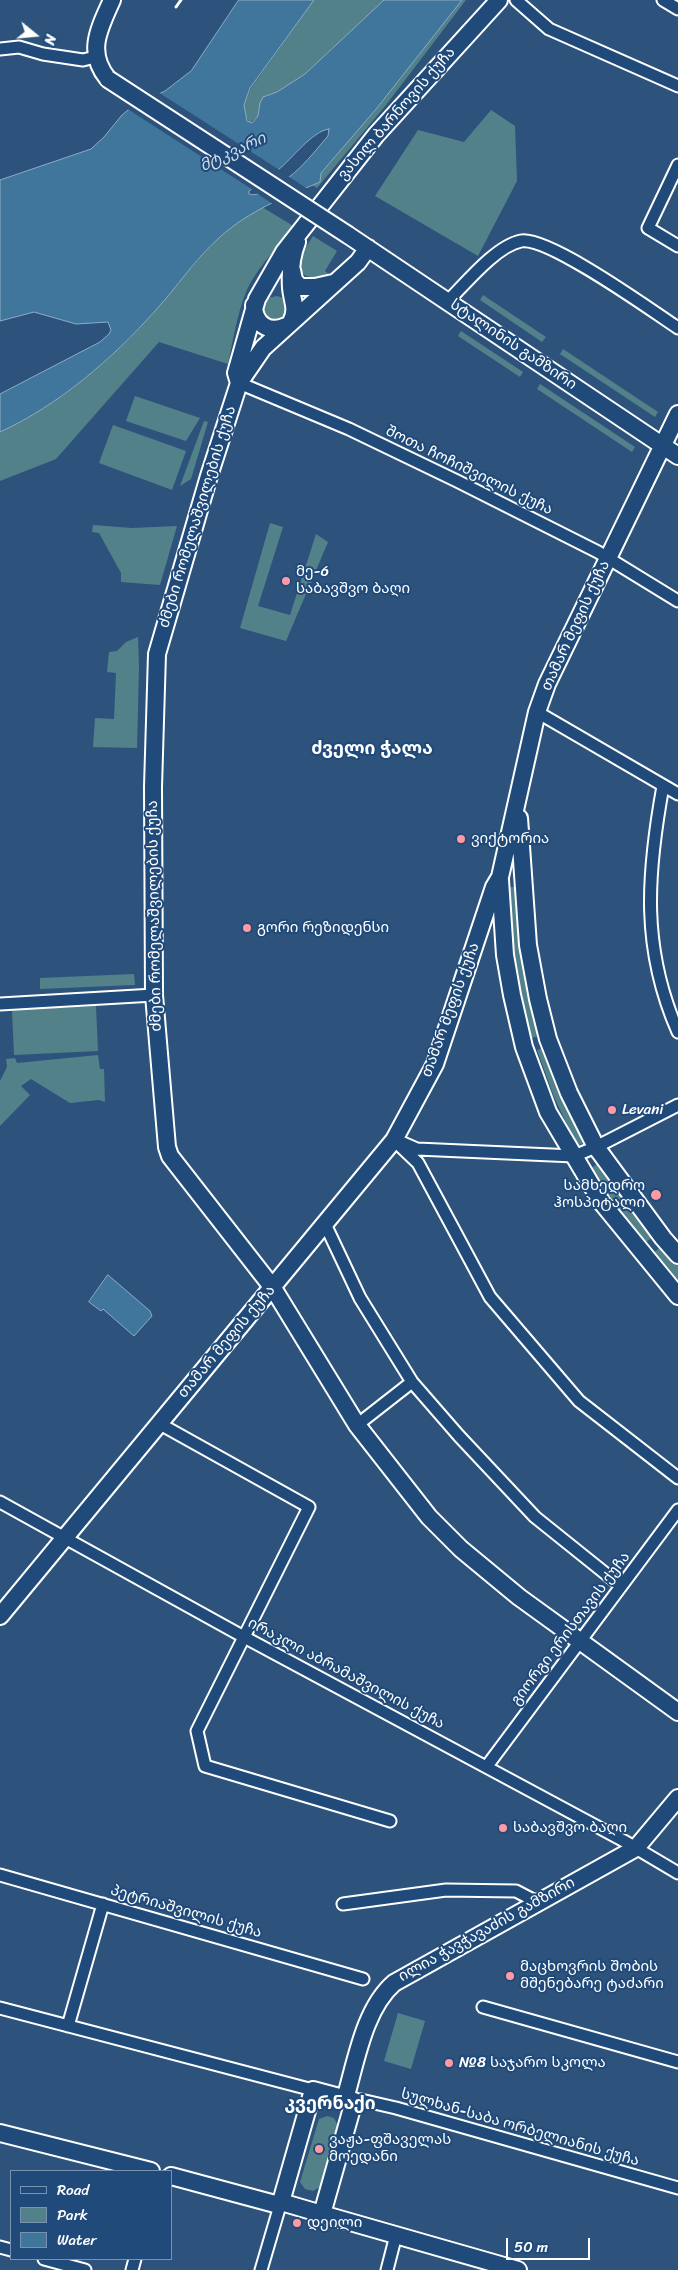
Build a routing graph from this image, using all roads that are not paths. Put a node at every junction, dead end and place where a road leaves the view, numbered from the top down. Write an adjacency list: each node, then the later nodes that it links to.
1 (112, 0): 7 (street)
2 (498, 0): 10 (street, ვასილ ბარნოვის ქუჩა)
3 (516, 0): 8 (street)
4 (664, 0): 5 (street)
5 (678, 9)
6 (0, 49): 7 (street)
7 (95, 57): 12 (street, სტალინის გამზირი, bridge)
8 (678, 86)
9 (678, 166): 11 (street)
10 (301, 233): 14 (street, ვასილ ბარნოვის ქუჩა); 16 (street, ვასილ ბარნოვის ქუჩა)
11 (678, 246)
12 (368, 248): 13 (street, ძმები რომელაშვილების ქუჩა); 15 (street, სტალინის გამზირი)
13 (336, 283): 14 (street); 17 (street, ძმები რომელაშვილების ქუჩა)
14 (291, 290): 16 (street); 17 (street)
15 (448, 301): 18 (street); 21 (street, სტალინის გამზირი)
16 (256, 302): 17 (street); 19 (street, ვასილ ბარნოვის ქუჩა)
17 (288, 324): 19 (street, ძმები რომელაშვილების ქუჩა)
18 (678, 328)
19 (239, 384): 23 (street, შოთა ჩოჩიშვილის ქუჩა); 33 (street, ძმები რომელაშვილების ქუჩა)
20 (678, 414): 21 (street, თამარ მეფის ქუჩა)
21 (662, 445): 22 (street, სტალინის გამზირი); 23 (street, თამარ მეფის ქუჩა)
22 (678, 456)
23 (608, 559): 24 (street, შოთა ჩოჩიშვილის ქუჩა); 25 (street, თამარ მეფის ქუჩა)
24 (678, 601)
25 (537, 712): 26 (street); 28 (street, თამარ მეფის ქუჩა)
26 (663, 786): 27 (street); 35 (street)
27 (678, 794)
28 (518, 796): 29 (street, თამარ მეფის ქუჩა); 30 (street)
29 (500, 878): 30 (street); 31 (street, თამარ მეფის ქუჩა); 32 (street)
30 (522, 881): 36 (street)
31 (474, 950): 32 (street); 39 (street, თამარ მეფის ქუჩა)
32 (505, 955): 37 (street)
33 (154, 996): 34 (street); 46 (street, ძმები რომელაშვილების ქუჩა)
34 (0, 1004)
35 (678, 1032)
36 (548, 1039): 37 (street); 40 (street)
37 (524, 1047): 41 (street)
38 (678, 1105): 40 (street)
39 (394, 1140): 41 (street); 42 (street, თამარ მეფის ქუჩა); 51 (street)
40 (596, 1147): 41 (street); 43 (street)
41 (574, 1156): 44 (street)
42 (325, 1224): 46 (street, თამარ მეფის ქუჩა); 48 (street)
43 (662, 1238): 44 (street); 45 (street)
44 (642, 1253): 47 (street)
45 (678, 1255)
46 (273, 1288): 49 (street, თამარ მეფის ქუჩა); 50 (street, ძმები რომელაშვილების ქუჩა)
47 (678, 1296)
48 (412, 1382): 50 (street); 55 (street)
49 (160, 1424): 54 (street, თამარ მეფის ქუჩა); 57 (street)
50 (357, 1425): 58 (street, ძმები რომელაშვილების ქუჩა)
51 (678, 1478)
52 (0, 1502): 54 (street, ირაკლი აბრამაშვილის ქუჩა)
53 (678, 1510): 55 (street, გიორგი ერისთავის ქუჩა)
54 (64, 1538): 56 (street, თამარ მეფის ქუჩა); 57 (street, ირაკლი აბრამაშვილის ქუჩა)
55 (622, 1586): 58 (street, გიორგი ერისთავის ქუჩა)
56 (0, 1616)
57 (244, 1637): 60 (street, ირაკლი აბრამაშვილის ქუჩა); 62 (street)
58 (581, 1641): 59 (street, ძმები რომელაშვილების ქუჩა); 60 (street, გიორგი ერისთავის ქუჩა)
59 (678, 1712)
60 (487, 1766): 63 (street, ირაკლი აბრამაშვილის ქუჩა)
61 (678, 1798): 63 (street, ილია ჭავჭავაძის გამზირი)
62 (390, 1821)
63 (636, 1848): 64 (street, ირაკლი აბრამაშვილის ქუჩა); 66 (street, ილია ჭავჭავაძის გამზირი)
64 (678, 1873)
65 (0, 1874): 67 (street, პეტრიაშვილის ქუჩა)
66 (538, 1902): 68 (street); 75 (street, ილია ჭავჭავაძის გამზირი)
67 (103, 1904): 69 (street, პეტრიაშვილის ქუჩა); 72 (street)
68 (343, 1904)
69 (363, 1979)
70 (483, 2007): 73 (street)
71 (0, 2008): 72 (street)
72 (68, 2026): 74 (street)
73 (678, 2062)
74 (313, 2090): 75 (street); 80 (street)
75 (350, 2100): 79 (street, სულხან-საბა ორბელიანის ქუჩა); 81 (street)
76 (0, 2132): 77 (street)
77 (147, 2170)
78 (172, 2176): 80 (street)
79 (678, 2188)
80 (281, 2202): 81 (street); 85 (street)
81 (322, 2214): 82 (street)
82 (396, 2235): 86 (street); 87 (street)
83 (48, 2260): 84 (street)
84 (85, 2270)
85 (261, 2270)
86 (387, 2270)
87 (518, 2270)

